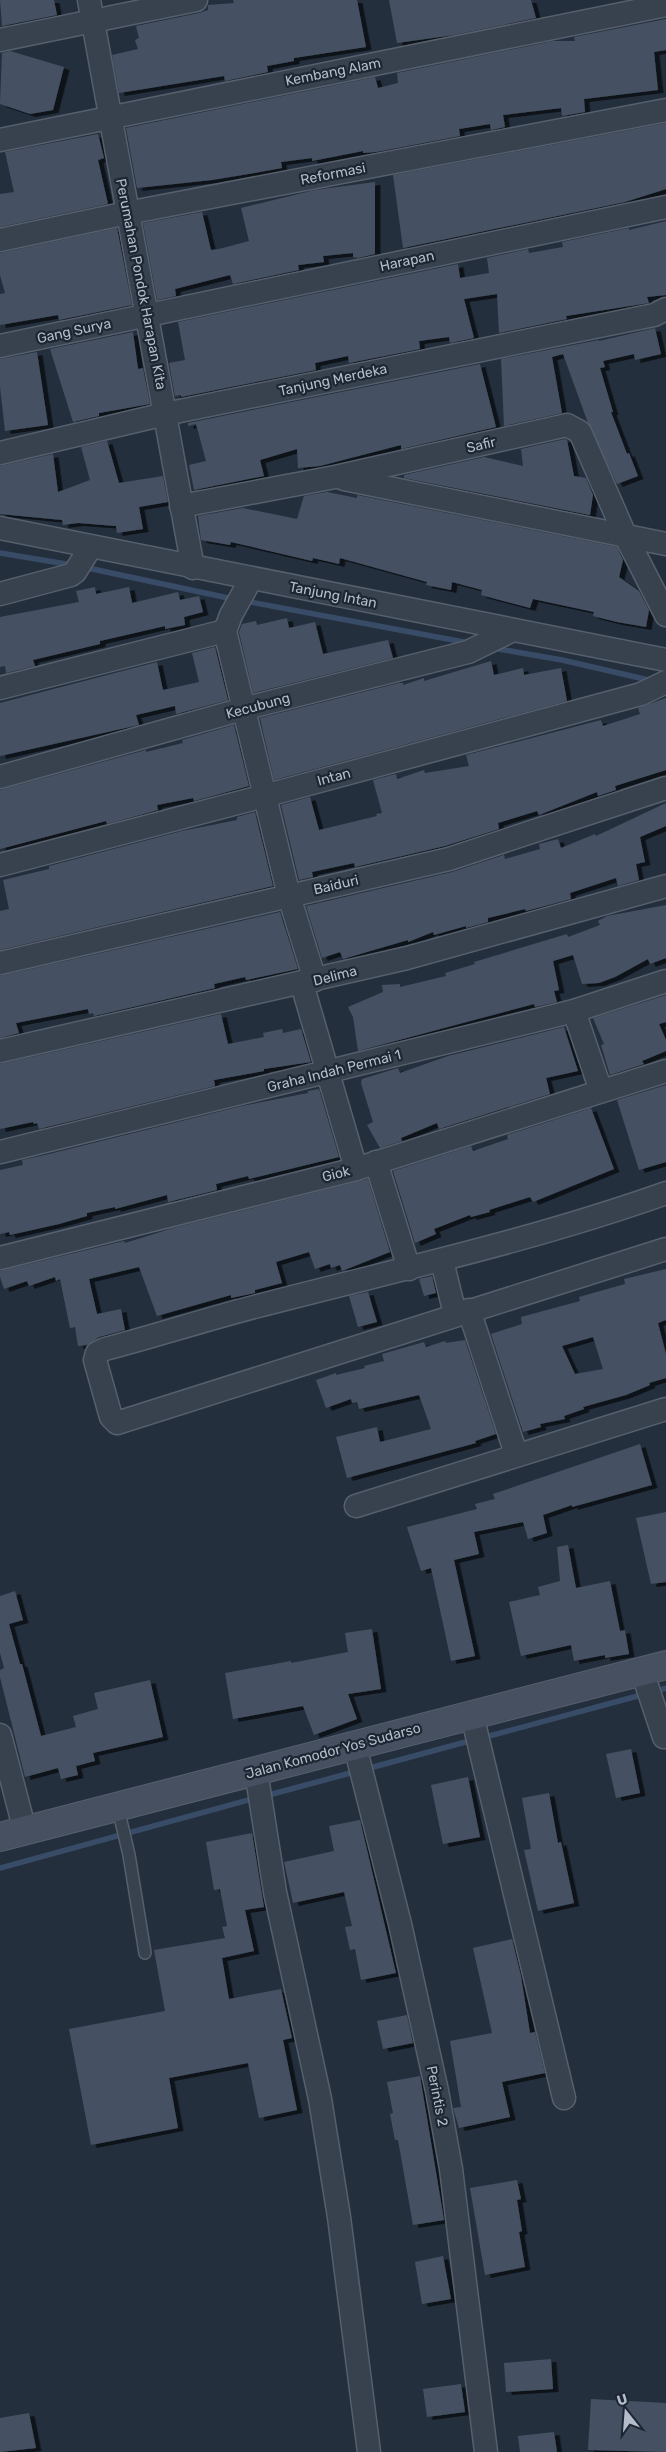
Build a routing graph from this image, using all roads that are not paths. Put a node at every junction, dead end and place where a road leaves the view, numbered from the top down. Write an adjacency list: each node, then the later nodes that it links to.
1 (89, 0): 4 (street, Perumahan Pondok Harapan Kita)
2 (196, 0): 4 (street)
3 (666, 5): 7 (street, Kembang Alam)
4 (94, 22): 5 (street); 7 (street, Perumahan Pondok Harapan Kita)
5 (0, 40)
6 (666, 110): 10 (street, Reformasi)
7 (110, 116): 8 (street, Kembang Alam); 10 (street, Perumahan Pondok Harapan Kita)
8 (0, 140)
9 (666, 207): 13 (street, Harapan)
10 (127, 213): 11 (street, Reformasi); 13 (street, Perumahan Pondok Harapan Kita)
11 (0, 240)
12 (666, 310): 15 (street, Tanjung Merdeka)
13 (147, 316): 14 (street, Gang Surya); 15 (street, Perumahan Pondok Harapan Kita)
14 (0, 346)
15 (165, 414): 16 (street, Tanjung Merdeka); 18 (street, Perumahan Pondok Harapan Kita)
16 (0, 453)
17 (335, 477): 18 (street, Safir); 20 (street); 20 (street, Safir)
18 (181, 506): 23 (street, Perumahan Pondok Harapan Kita)
19 (0, 528): 22 (street, Tanjung Intan)
20 (625, 535): 21 (street); 26 (street, Safir)
21 (666, 544)
22 (83, 559): 23 (street, Tanjung Intan); 25 (street)
23 (193, 568): 24 (street, Tanjung Intan)
24 (247, 586): 27 (street); 28 (street, Tanjung Intan)
25 (0, 594)
26 (666, 615)
27 (228, 623): 31 (street); 32 (street)
28 (507, 634): 29 (street, Tanjung Intan); 32 (street, Kecubung)
29 (666, 660)
30 (666, 682): 35 (street, Intan)
31 (0, 688)
32 (243, 709): 33 (street, Kecubung); 35 (street)
33 (0, 777)
34 (666, 788): 38 (street, Baiduri)
35 (264, 796): 36 (street, Intan); 38 (street)
36 (0, 865)
37 (666, 886): 41 (street, Delima)
38 (289, 896): 39 (street, Baiduri); 41 (street)
39 (0, 963)
40 (666, 981): 42 (street, Graha Indah Permai 1)
41 (308, 982): 43 (street, Delima); 45 (street)
42 (574, 1011): 45 (street, Graha Indah Permai 1); 46 (street)
43 (0, 1051)
44 (666, 1071): 46 (street, Giok)
45 (329, 1072): 47 (street, Graha Indah Permai 1); 48 (street)
46 (601, 1091): 48 (street, Giok)
47 (0, 1152)
48 (366, 1166): 51 (street, Giok); 53 (street)
49 (666, 1193): 52 (street)
50 (666, 1249): 54 (street)
51 (0, 1258)
52 (442, 1261): 53 (street); 54 (street)
53 (408, 1269): 54 (street)
54 (462, 1312): 56 (street)
55 (666, 1409): 56 (street)
56 (516, 1454): 57 (street)
57 (356, 1506)
58 (651, 1672): 59 (street, Jalan Komodor Yos Sudarso); 61 (street)
59 (474, 1723): 62 (street, Jalan Komodor Yos Sudarso); 67 (street)
60 (0, 1735): 65 (street)
61 (664, 1737)
62 (357, 1755): 63 (street, Jalan Komodor Yos Sudarso); 69 (street, Perintis 2)
63 (257, 1780): 64 (street, Jalan Komodor Yos Sudarso); 68 (street)
64 (119, 1814): 65 (street, Jalan Komodor Yos Sudarso); 66 (lane)
65 (12, 1834)
66 (146, 1953)
67 (564, 2098)
68 (369, 2452)
69 (486, 2452)

